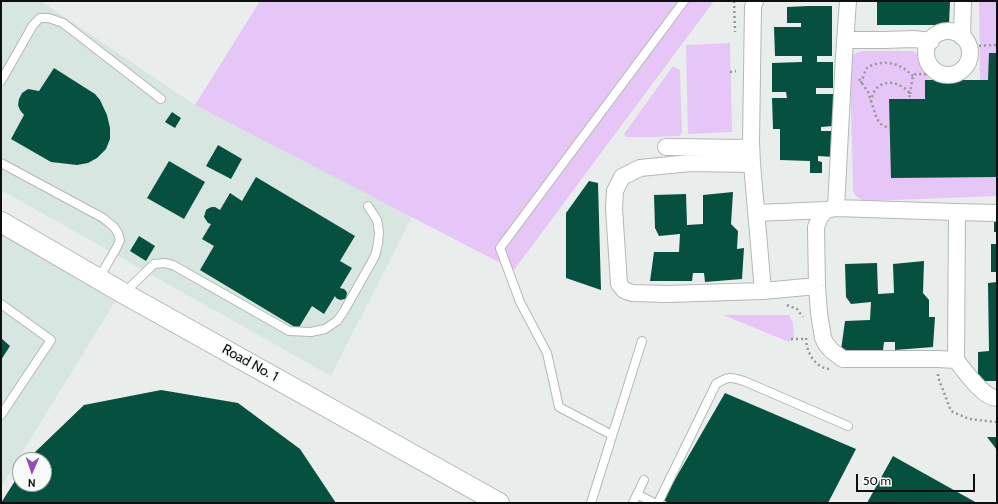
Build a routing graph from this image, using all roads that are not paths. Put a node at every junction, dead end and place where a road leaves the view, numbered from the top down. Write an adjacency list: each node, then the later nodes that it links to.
1 (684, 1): 30 (lane)
2 (755, 1): 11 (street)
3 (848, 1): 5 (street)
4 (963, 1): 7 (street)
5 (845, 40): 6 (street); 15 (street)
6 (931, 41): 7 (street); 7 (street)
7 (966, 42)
8 (1, 81): 9 (lane)
9 (161, 99)
10 (666, 147): 11 (street)
11 (751, 148): 13 (street)
12 (1, 163): 20 (lane)
13 (752, 164): 17 (street); 22 (street)
14 (368, 206): 23 (lane)
15 (831, 209): 16 (street); 17 (street); 21 (street)
16 (957, 212): 18 (street); 26 (street)
17 (757, 213): 22 (street)
18 (997, 213)
19 (1, 222): 20 (street, Road No. 1)
20 (99, 278): 23 (street, Road No. 1)
21 (817, 286): 22 (street); 26 (street)
22 (763, 291)
23 (123, 293): 33 (street, Road No. 1)
24 (1, 304): 28 (lane)
25 (642, 340): 30 (lane)
26 (956, 360): 27 (street)
27 (997, 398)
28 (1, 415)
29 (848, 426): 38 (lane)
30 (612, 435): 35 (lane)
31 (644, 480): 32 (lane)
32 (637, 494): 36 (lane); 37 (lane)
33 (473, 497): 34 (street, Road No. 1)
34 (499, 503)
35 (591, 503)
36 (632, 503)
37 (654, 503)
38 (658, 503)

